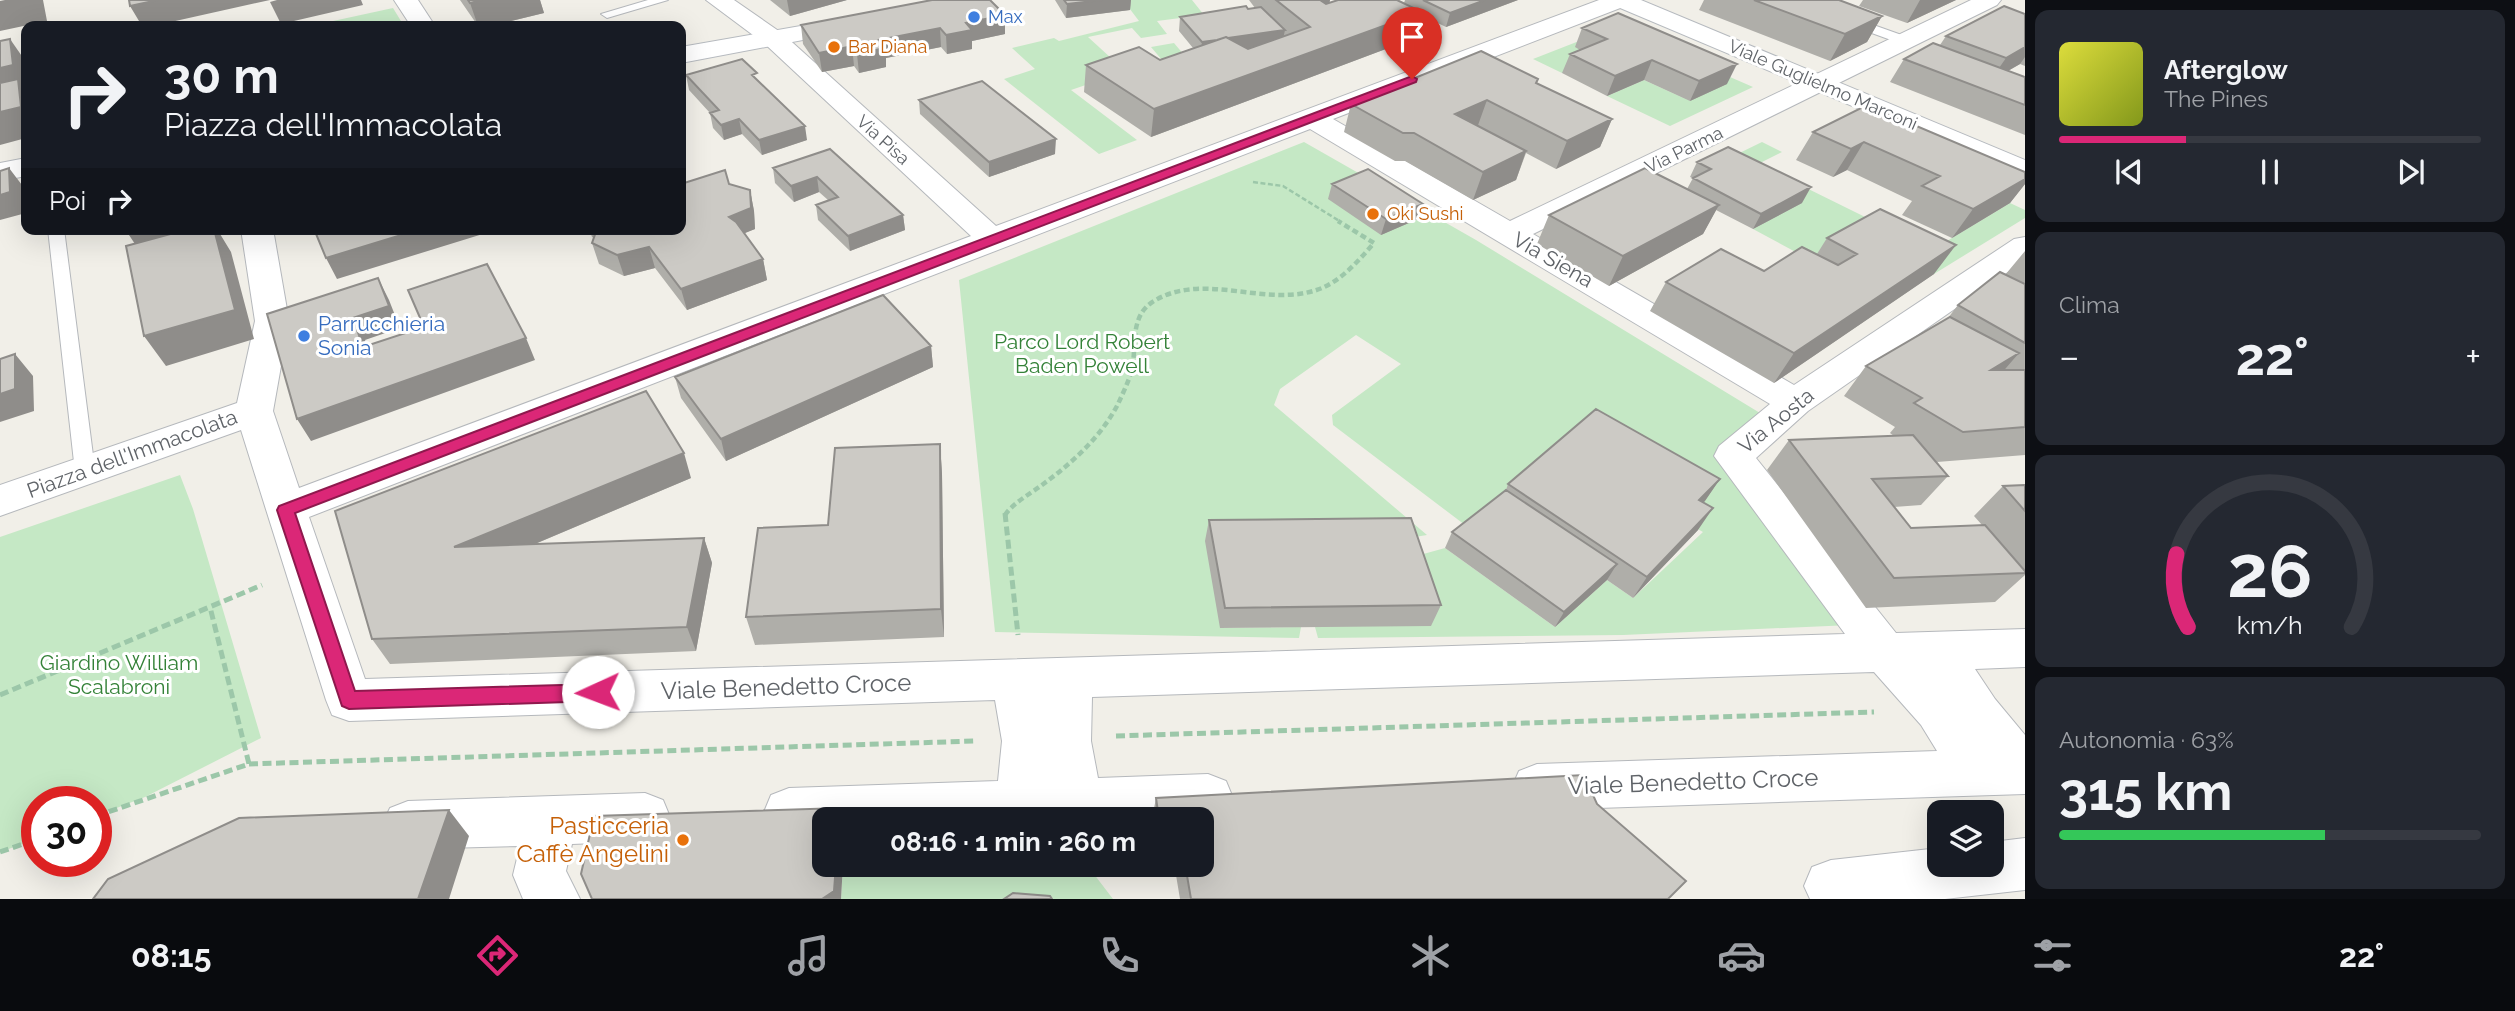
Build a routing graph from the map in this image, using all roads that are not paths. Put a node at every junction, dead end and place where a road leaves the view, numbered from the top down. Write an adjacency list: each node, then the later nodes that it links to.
1 (406, 0): 9 (street)
2 (662, 0): 6 (lane)
3 (718, 0): 10 (street, Via Pisa)
4 (1621, 0): 13 (street, Viale Guglielmo Marconi); 14 (street)
5 (1989, 0): 11 (street, Via Parma)
6 (607, 14)
7 (1834, 14): 11 (lane)
8 (874, 20): 10 (street)
9 (420, 21)
10 (774, 39): 12 (street); 21 (street, Via Pisa)
11 (1906, 41): 13 (street, Via Parma)
12 (686, 54)
13 (1821, 84): 16 (street, Viale Guglielmo Marconi); 18 (street, Via Parma)
14 (1311, 118): 18 (street, Via Siena); 21 (street)
15 (21, 168): 17 (street)
16 (2025, 170)
17 (0, 172)
18 (1509, 234): 23 (street, Via Siena)
19 (58, 235): 25 (lane)
20 (258, 235): 24 (street)
21 (993, 240): 27 (street)
22 (2025, 246): 23 (street, Via Aosta)
23 (1795, 402): 30 (street, Via Aosta)
24 (254, 411): 25 (street, Piazza dell'Immacolata); 27 (street, Piazza dell'Immacolata)
25 (85, 471): 26 (street, Piazza dell'Immacolata)
26 (0, 501)
27 (285, 510): 33 (street, Piazza dell'Immacolata)
28 (2025, 648): 29 (street, Viale Benedetto Croce)
29 (1944, 651): 30 (street, Viale Benedetto Croce); 35 (street, Viale Benedetto Croce)
30 (1885, 653): 31 (street, Viale Benedetto Croce); 36 (street)
31 (1072, 678): 32 (street, Viale Benedetto Croce); 34 (street)
32 (1018, 680): 33 (street, Viale Benedetto Croce); 34 (street)
33 (349, 700)
34 (1046, 739): 39 (street); 40 (street)
35 (2025, 770): 36 (street, Viale Benedetto Croce)
36 (1969, 772): 37 (street, Viale Benedetto Croce)
37 (1497, 788)
38 (1248, 797): 39 (street)
39 (1081, 803): 40 (street)
40 (1018, 804): 41 (street)
41 (744, 814)
42 (689, 816): 43 (street)
43 (551, 820): 44 (street); 46 (street)
44 (360, 827)
45 (2025, 864): 47 (street)
46 (554, 899)
47 (1842, 899)

